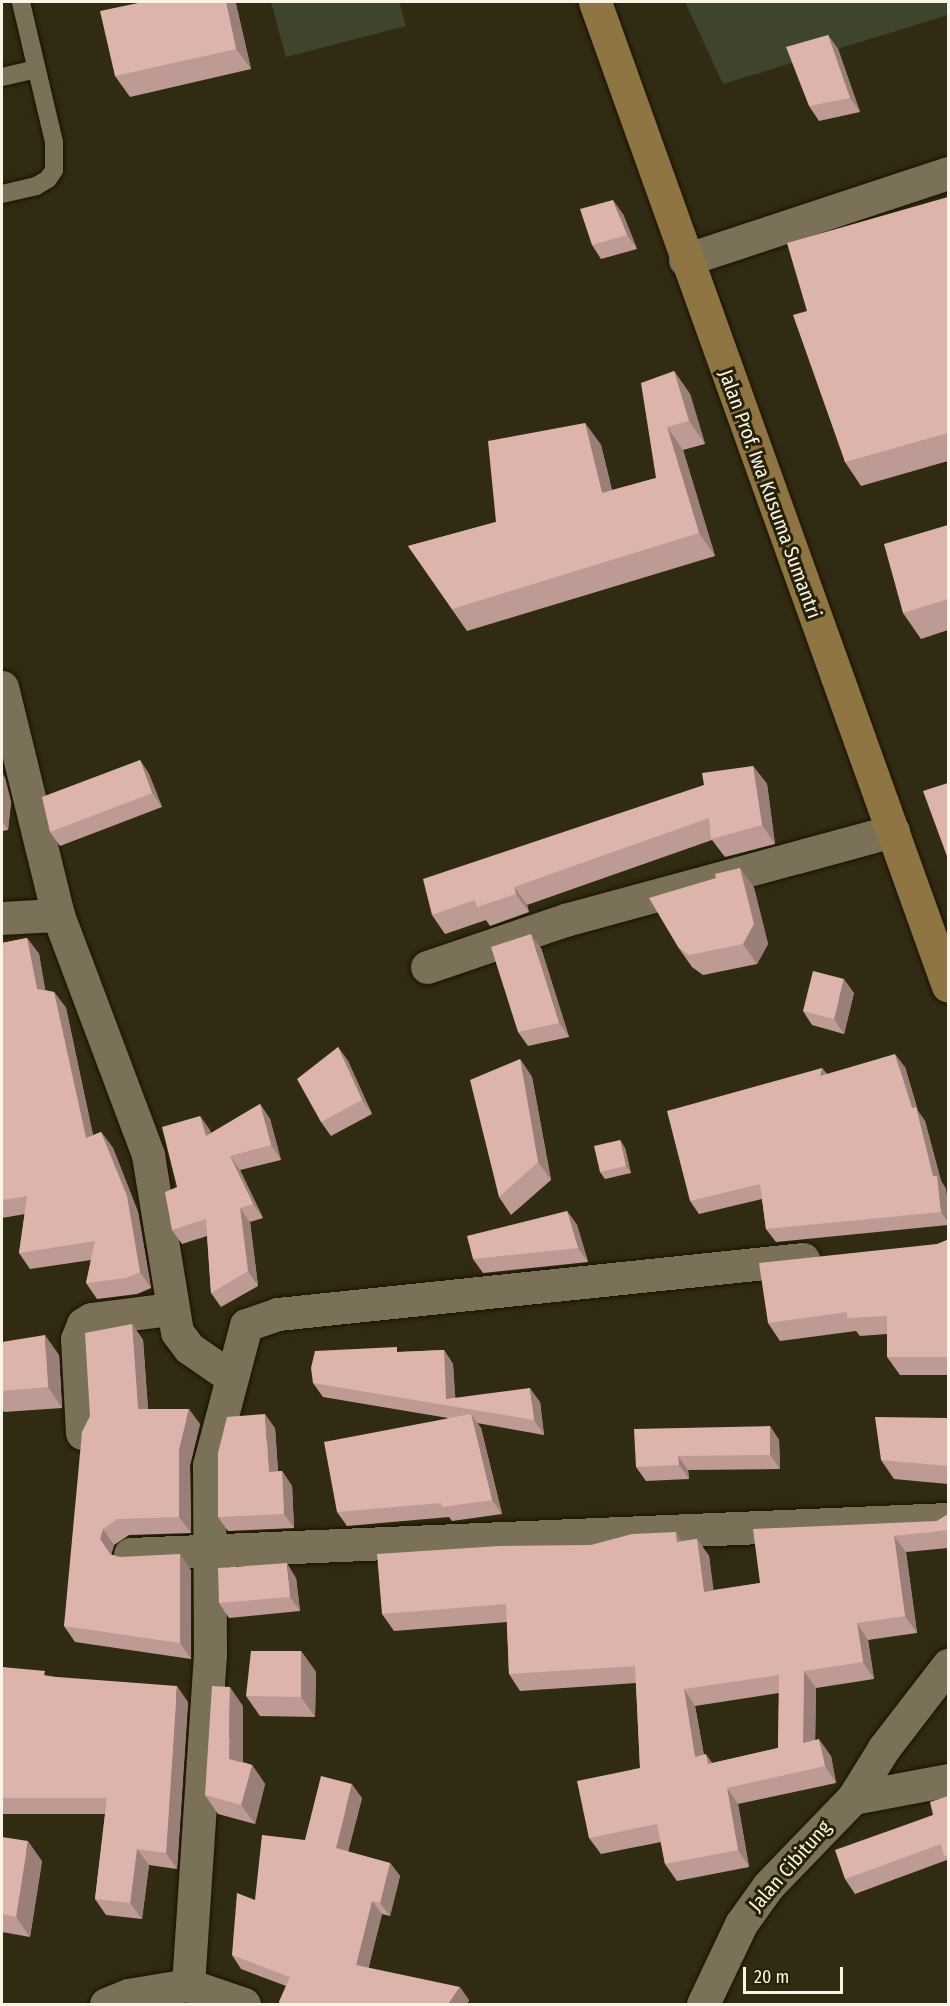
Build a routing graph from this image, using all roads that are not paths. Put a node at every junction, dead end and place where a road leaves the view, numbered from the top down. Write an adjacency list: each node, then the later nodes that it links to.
1 (21, 2): 3 (lane)
2 (595, 2): 7 (main road, Jalan Prof. Iwa Kusuma Sumantri)
3 (36, 69): 4 (lane); 6 (lane)
4 (2, 77)
5 (948, 173): 7 (street)
6 (2, 194)
7 (685, 260): 9 (main road, Jalan Prof. Iwa Kusuma Sumantri)
8 (2, 687): 10 (street)
9 (892, 831): 12 (street); 13 (main road, Jalan Prof. Iwa Kusuma Sumantri)
10 (58, 915): 11 (street); 15 (street)
11 (2, 918)
12 (427, 967)
13 (948, 986)
14 (831, 1256): 16 (street)
15 (171, 1309): 16 (street); 17 (street)
16 (231, 1377): 19 (street)
17 (82, 1433)
18 (948, 1519): 19 (street)
19 (209, 1552): 20 (street); 24 (street)
20 (130, 1554)
21 (948, 1665): 23 (street, Jalan Cibitung)
22 (948, 1780): 23 (street)
23 (853, 1798): 27 (street, Jalan Cibitung)
24 (188, 1985): 25 (street); 26 (street)
25 (106, 2004)
26 (243, 2004)
27 (703, 2004)

